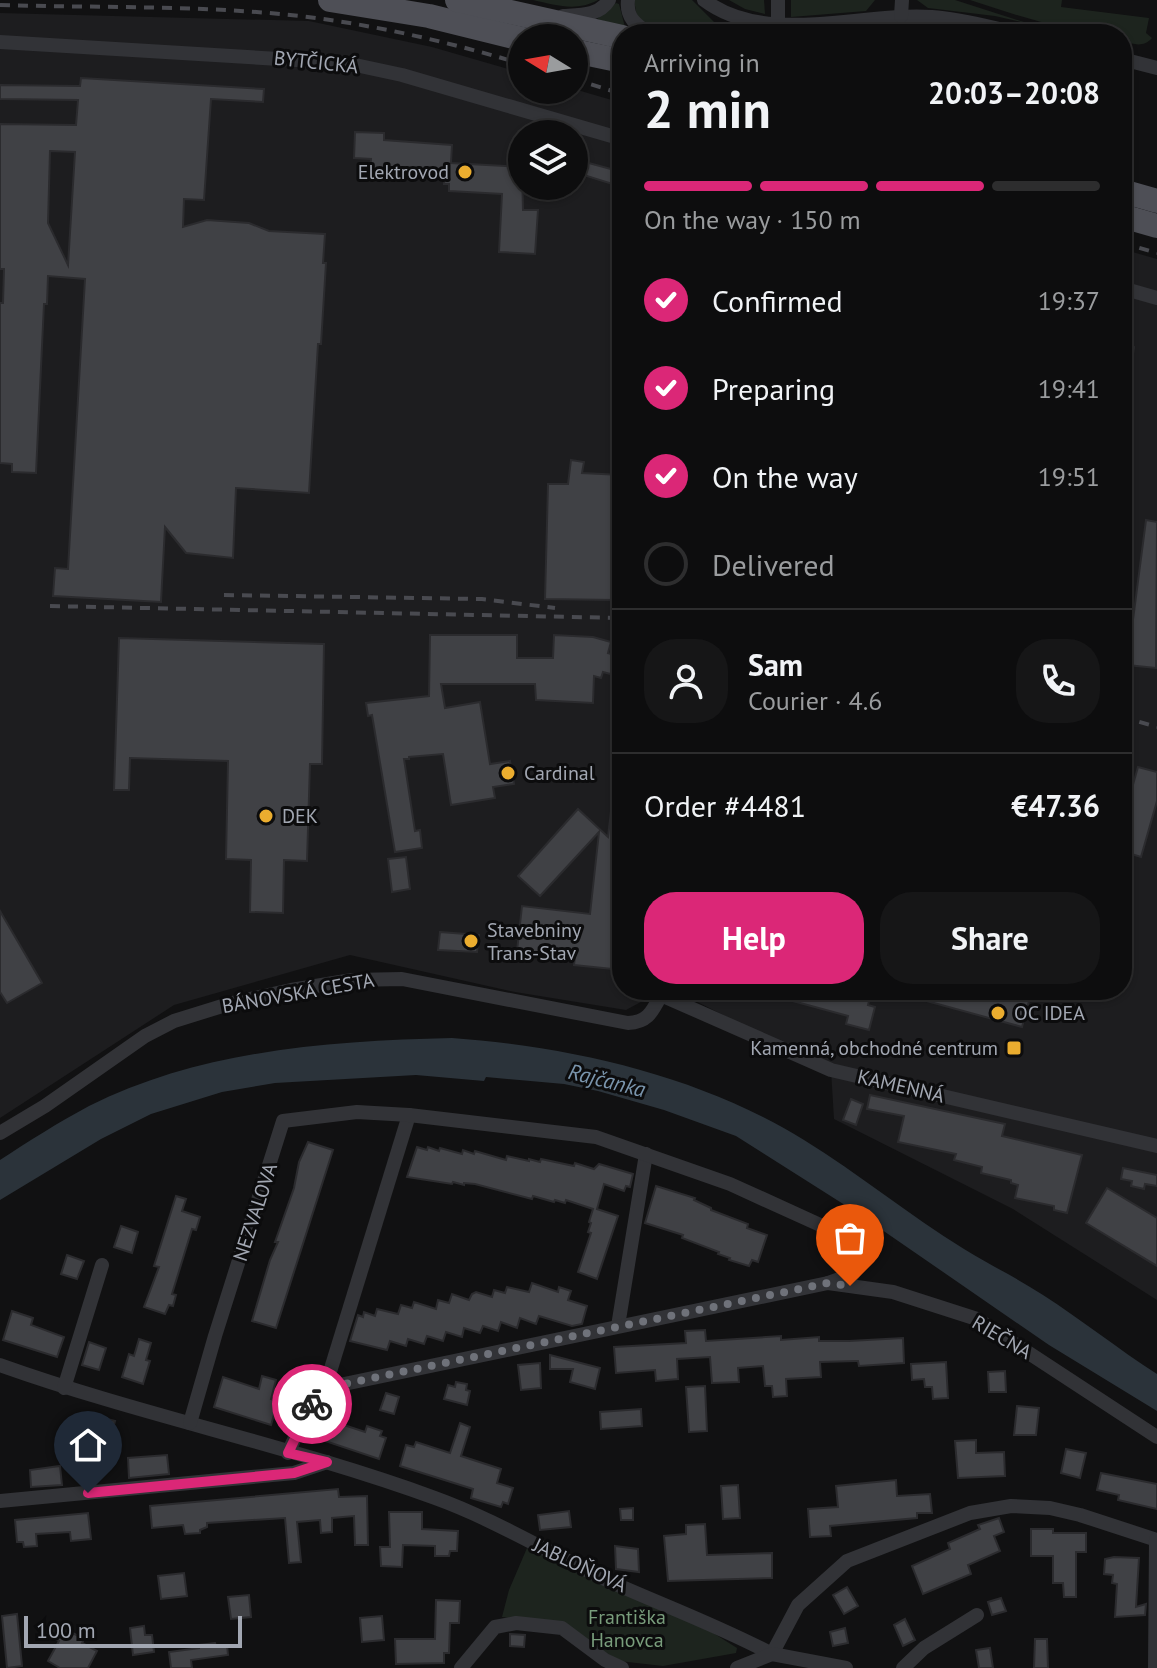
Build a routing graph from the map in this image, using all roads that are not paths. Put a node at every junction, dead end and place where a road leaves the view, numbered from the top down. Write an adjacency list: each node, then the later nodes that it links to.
1 (330, 0): 18 (main road)
2 (457, 0): 10 (main road)
3 (609, 0): 10 (street)
4 (628, 0): 12 (street)
5 (704, 0): 11 (street)
6 (721, 0): 11 (street)
7 (778, 0): 14 (street, bridge)
8 (902, 0): 9 (street)
9 (901, 16): 15 (street); 16 (street)
10 (533, 17): 17 (main road)
11 (751, 21): 13 (street)
12 (634, 24)
13 (776, 24)
14 (778, 24)
15 (797, 24)
16 (970, 24)
17 (612, 35)
18 (508, 36)
19 (0, 42): 24 (street, BYTČICKÁ)
20 (588, 54): 21 (main road)
21 (612, 59)
22 (1132, 62): 23 (street)
23 (1157, 68)
24 (612, 136)
25 (1132, 194): 26 (main road)
26 (1157, 201)
27 (1132, 219): 28 (main road)
28 (1157, 226)
29 (1132, 291): 30 (street)
30 (1157, 298)
31 (657, 1000): 34 (street, BÁNOVSKÁ CESTA)
32 (676, 1000): 35 (street, KAMENNÁ)
33 (409, 1115): 36 (street, RIEČNA); 42 (street); 43 (street, NEZVALOVA)
34 (0, 1133)
35 (1157, 1146)
36 (646, 1154): 38 (street, RIEČNA); 39 (street)
37 (102, 1265): 41 (street)
38 (828, 1283): 39 (street, RIEČNA); 44 (street, RIEČNA)
39 (618, 1326): 42 (street, RIEČNA)
40 (0, 1365): 41 (street, JABLOŇOVÁ)
41 (64, 1388): 43 (street, JABLOŇOVÁ)
42 (325, 1388): 45 (street)
43 (190, 1423): 45 (street, JABLOŇOVÁ)
44 (1157, 1437)
45 (288, 1453): 46 (street, JABLOŇOVÁ)
46 (327, 1462): 47 (street); 50 (street, JABLOŇOVÁ)
47 (0, 1501)
48 (1157, 1540): 50 (street); 56 (street)
49 (977, 1615): 55 (street)
50 (772, 1654): 53 (street); 54 (street, JABLOŇOVÁ)
51 (461, 1668): 52 (street)
52 (622, 1668)
53 (737, 1668)
54 (846, 1668)
55 (903, 1668)
56 (1155, 1668)

